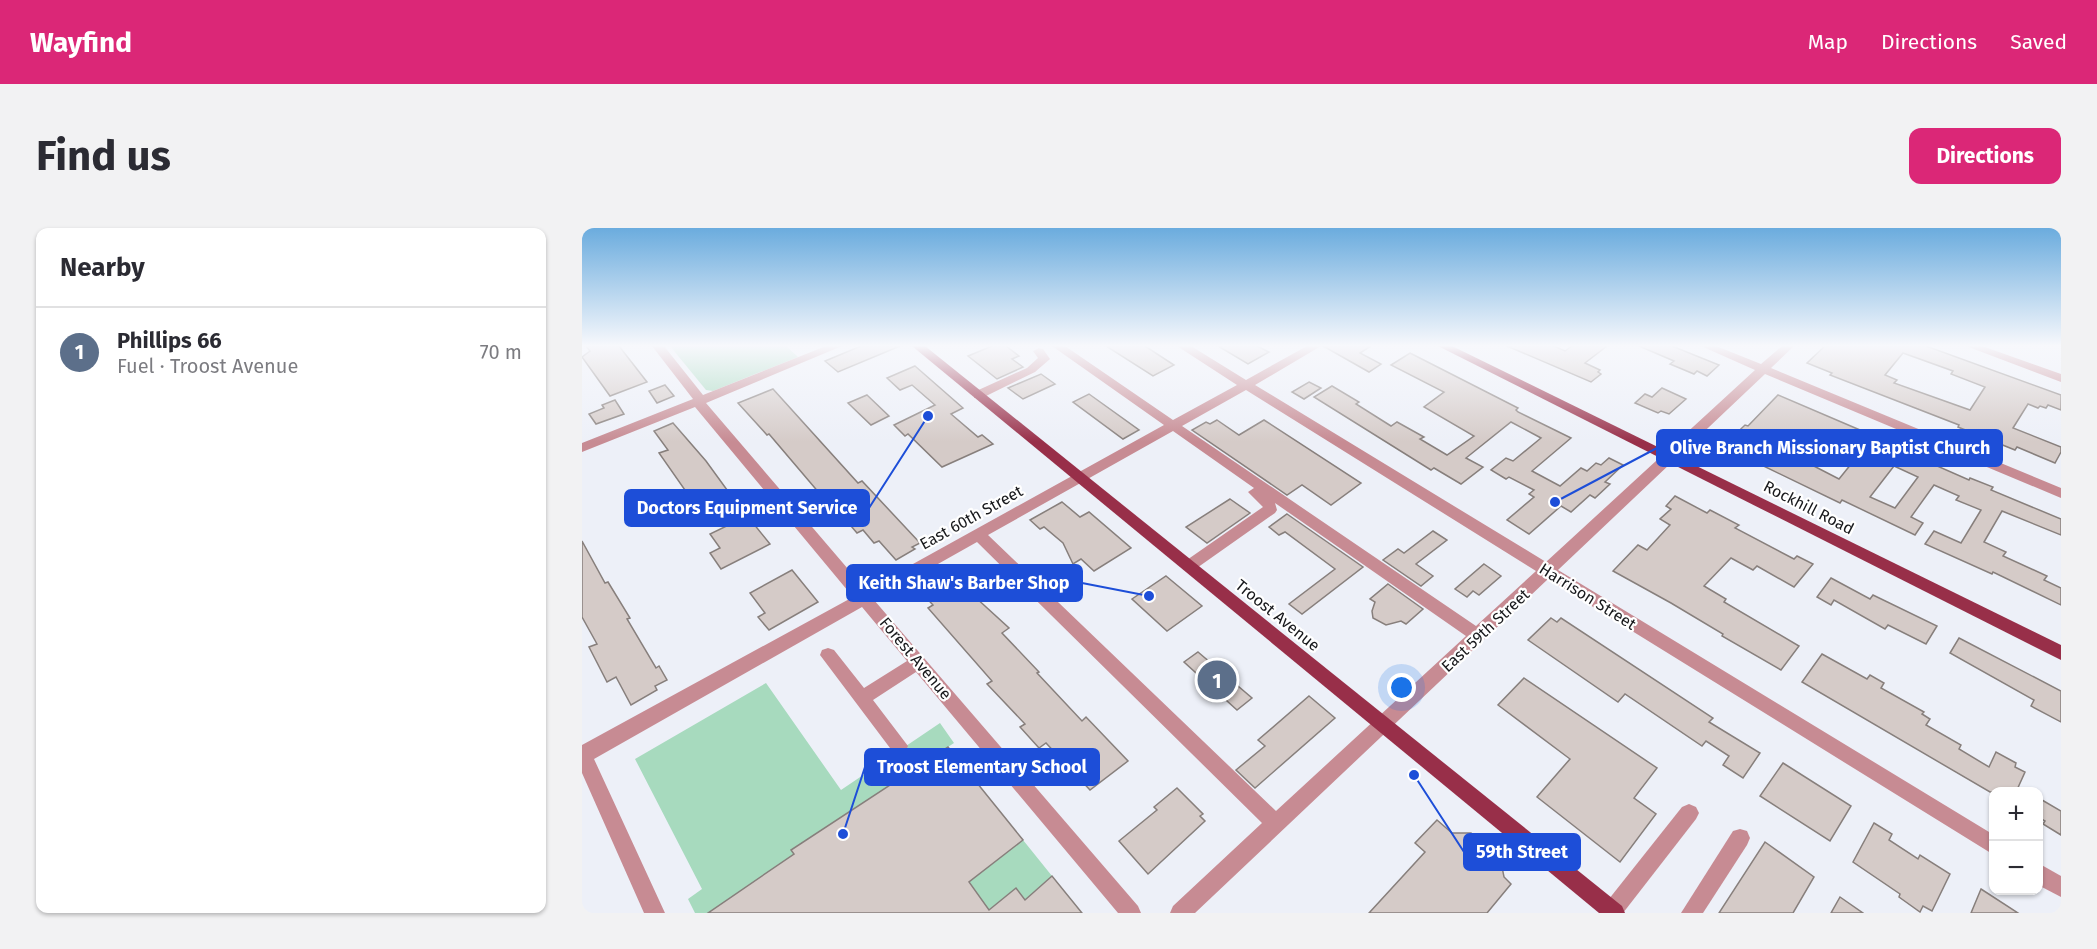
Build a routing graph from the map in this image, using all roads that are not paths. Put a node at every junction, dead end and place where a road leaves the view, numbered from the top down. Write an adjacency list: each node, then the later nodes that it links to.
1 (684, 378): 13 (street, Forest Avenue)
2 (754, 378): 13 (street)
3 (958, 378): 12 (main road, Troost Avenue)
4 (1013, 378): 12 (street)
5 (1104, 378): 14 (street)
6 (1235, 378): 11 (street, Harrison Street)
7 (1256, 378): 11 (street, East 60th Street)
8 (1508, 378): 16 (main road, Rockhill Road)
9 (1754, 378): 16 (street, East 59th Street)
10 (1785, 378): 19 (street)
11 (1245, 384): 14 (street, East 60th Street); 22 (street, Harrison Street)
12 (978, 394): 17 (main road, Troost Avenue)
13 (699, 401): 15 (street); 23 (street, Forest Avenue)
14 (1172, 426): 17 (street, East 60th Street); 18 (street)
15 (582, 448)
16 (1669, 458): 22 (street, East 59th Street); 25 (main road, Rockhill Road)
17 (1080, 477): 20 (street, East 60th Street); 21 (main road, Troost Avenue)
18 (1260, 486): 21 (street); 24 (street)
19 (2061, 493)
20 (978, 534): 23 (street, East 60th Street); 33 (street)
21 (1189, 566): 29 (main road, Troost Avenue)
22 (1548, 571): 24 (street, East 59th Street); 35 (street, Harrison Street)
23 (864, 597): 27 (street, Forest Avenue); 31 (street, East 60th Street)
24 (1478, 636): 29 (street, East 59th Street)
25 (2061, 653)
26 (828, 655): 28 (street)
27 (920, 662): 28 (street); 40 (street, Forest Avenue)
28 (862, 698): 30 (street)
29 (1384, 724): 33 (street, East 59th Street); 38 (main road, Troost Avenue)
30 (899, 746)
31 (582, 755): 39 (street)
32 (1689, 813): 38 (street)
33 (1276, 824): 41 (street, East 59th Street)
34 (1740, 837): 42 (street)
35 (1989, 843)
36 (2043, 876): 37 (street)
37 (2061, 887)
38 (1613, 912)
39 (655, 913)
40 (1131, 913)
41 (1180, 913)
42 (1691, 913)

